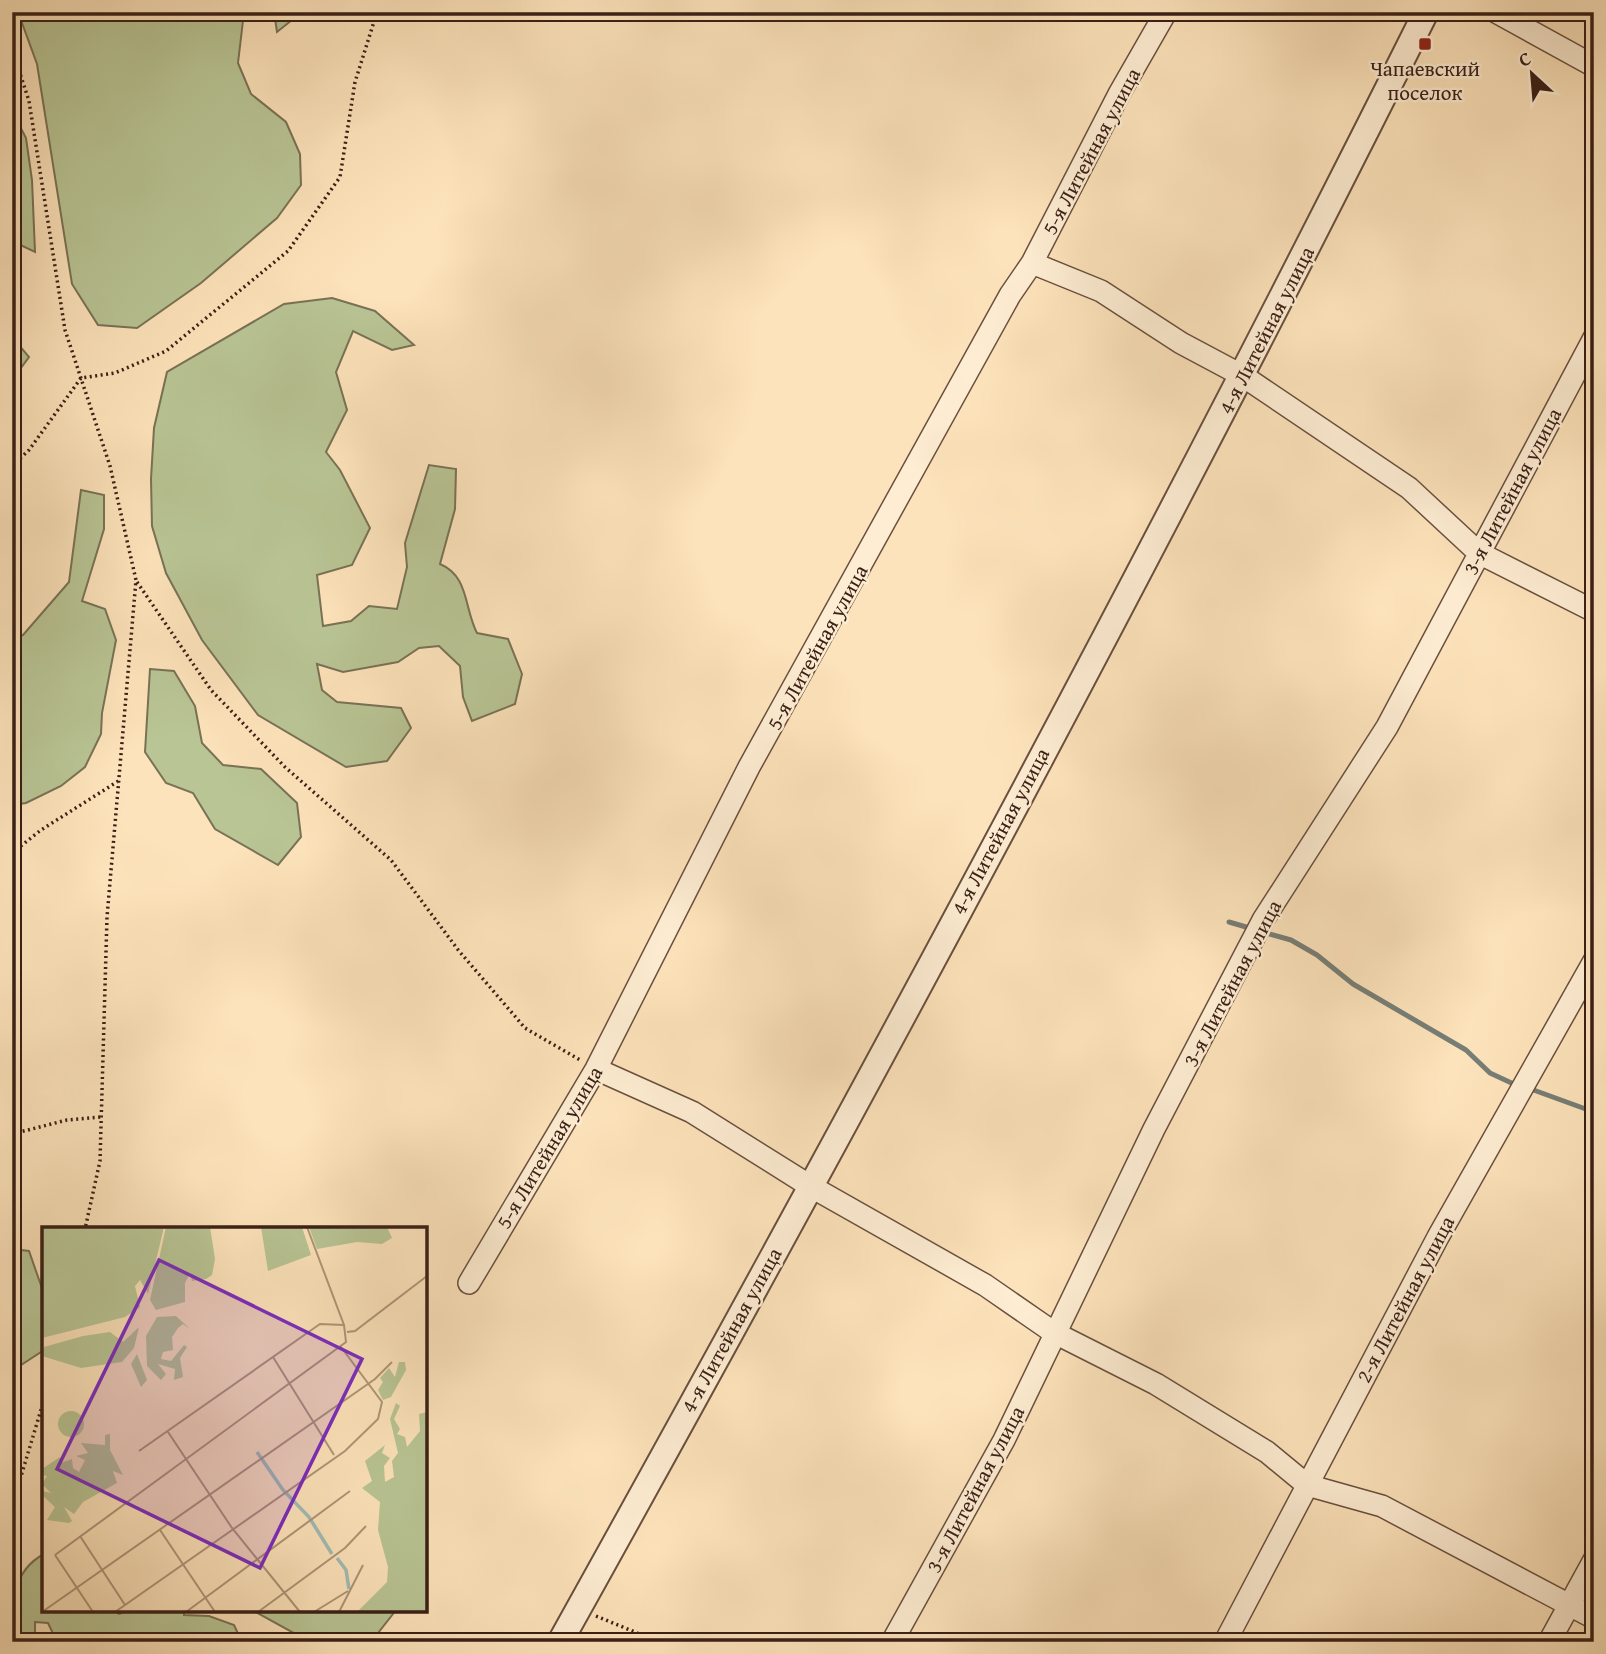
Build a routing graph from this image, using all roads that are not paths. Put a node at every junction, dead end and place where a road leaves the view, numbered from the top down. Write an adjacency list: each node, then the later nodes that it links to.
1 (1166, 12): 5 (street, 5-я Литейная улица)
2 (1426, 12): 7 (street, 4-я Литейная улица)
3 (1496, 12): 4 (street)
4 (1594, 66)
5 (1032, 263): 7 (street); 11 (street, 5-я Литейная улица)
6 (1594, 338): 8 (street, 3-я Литейная улица)
7 (1243, 376): 8 (street); 12 (street, 4-я Литейная улица)
8 (1479, 553): 9 (street); 14 (street, 3-я Литейная улица)
9 (1594, 611)
10 (1594, 961): 15 (street, 2-я Литейная улица)
11 (596, 1069): 12 (street); 13 (street, 5-я Литейная улица)
12 (810, 1186): 14 (street); 19 (street, 4-я Литейная улица)
13 (469, 1283)
14 (1054, 1332): 15 (street); 20 (street, 3-я Литейная улица)
15 (1307, 1485): 17 (street); 21 (street, 2-я Литейная улица)
16 (1594, 1560): 17 (street)
17 (1569, 1605): 18 (street); 22 (street)
18 (1594, 1618)
19 (559, 1642)
20 (892, 1642)
21 (1225, 1642)
22 (1549, 1642)

